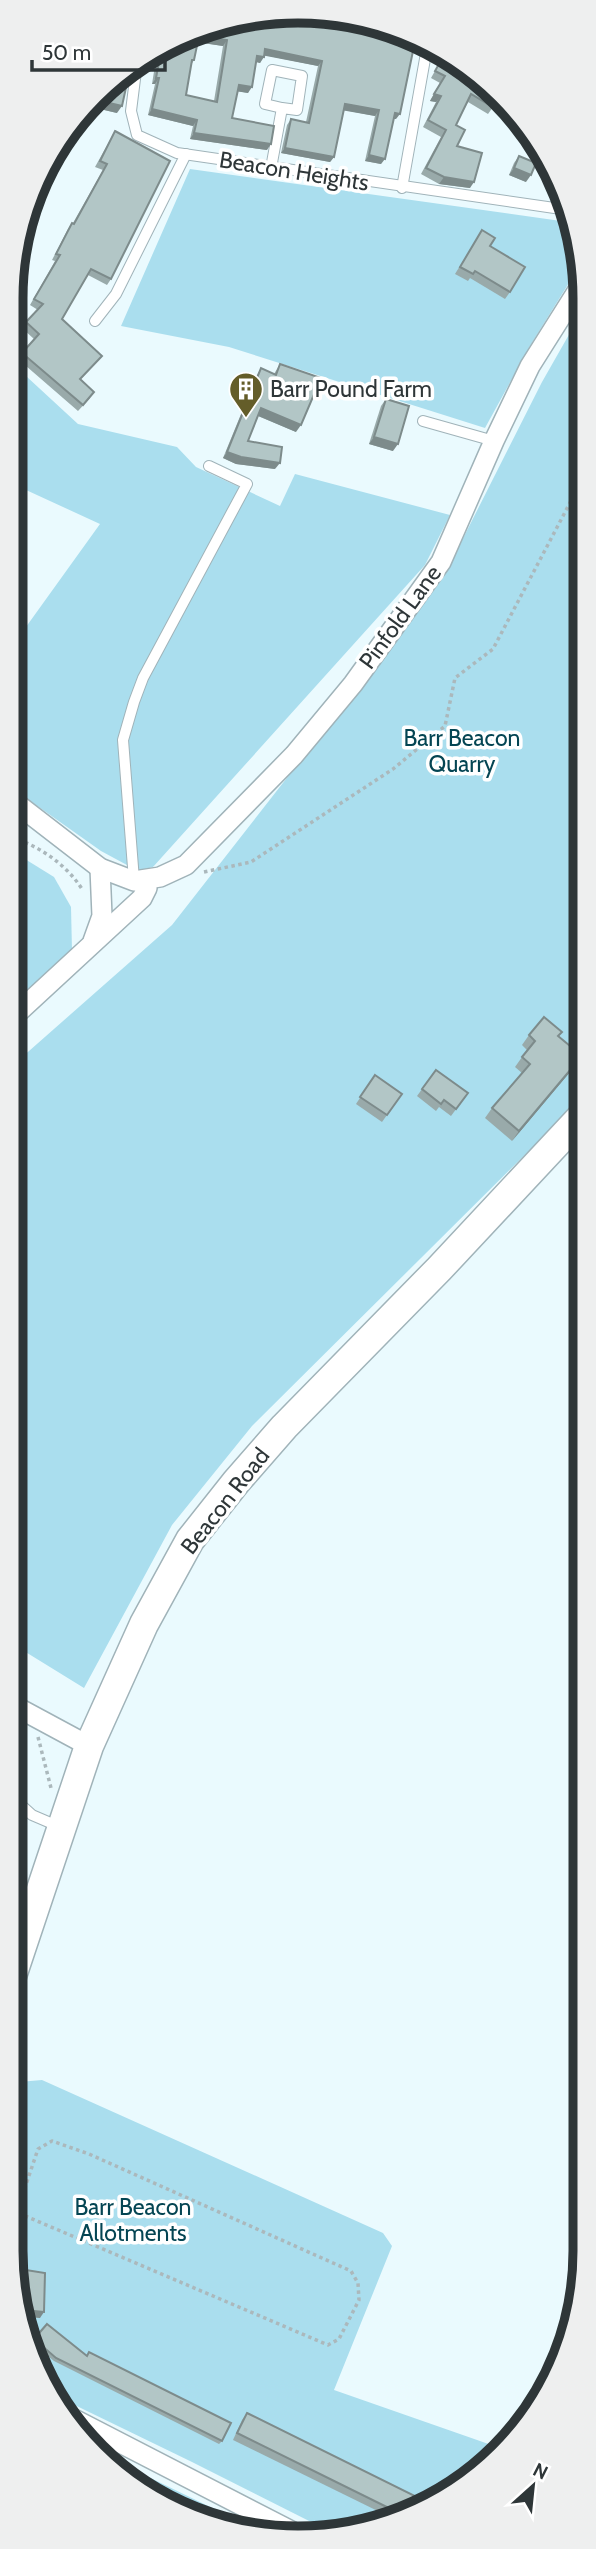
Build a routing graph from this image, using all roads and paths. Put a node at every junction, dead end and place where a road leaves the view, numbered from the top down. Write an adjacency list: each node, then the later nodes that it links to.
1 (426, 54): 6 (lane, Beacon Heights)
2 (135, 77): 4 (lane, Beacon Heights)
3 (282, 108): 3 (lane); 5 (lane)
4 (186, 154): 5 (lane, Beacon Heights); 9 (lane, Beacon Heights)
5 (271, 168): 6 (lane, Beacon Heights)
6 (402, 188): 7 (lane, Beacon Heights)
7 (558, 209)
8 (573, 298): 11 (street, Pinfold Lane)
9 (94, 321)
10 (423, 421): 11 (lane)
11 (494, 441): 16 (street, Pinfold Lane)
12 (209, 466): 18 (lane)
13 (573, 497): 16 (path)
14 (23, 808): 17 (street)
15 (23, 841): 19 (path)
16 (186, 865): 18 (street, Pinfold Lane)
17 (100, 868): 18 (street); 20 (street)
18 (140, 880): 20 (street)
19 (86, 896)
20 (90, 948): 21 (street)
21 (23, 1008)
22 (573, 1126): 25 (main road, Beacon Road)
23 (23, 1710): 24 (street)
24 (32, 1715): 25 (street); 27 (path)
25 (89, 1746): 27 (main road, Beacon Road)
26 (23, 1807): 27 (lane)
27 (50, 1823): 28 (main road, Beacon Road)
28 (23, 1931)
29 (23, 2192): 30 (path)
30 (23, 2215)
31 (83, 2423): 32 (street)
32 (282, 2526)

